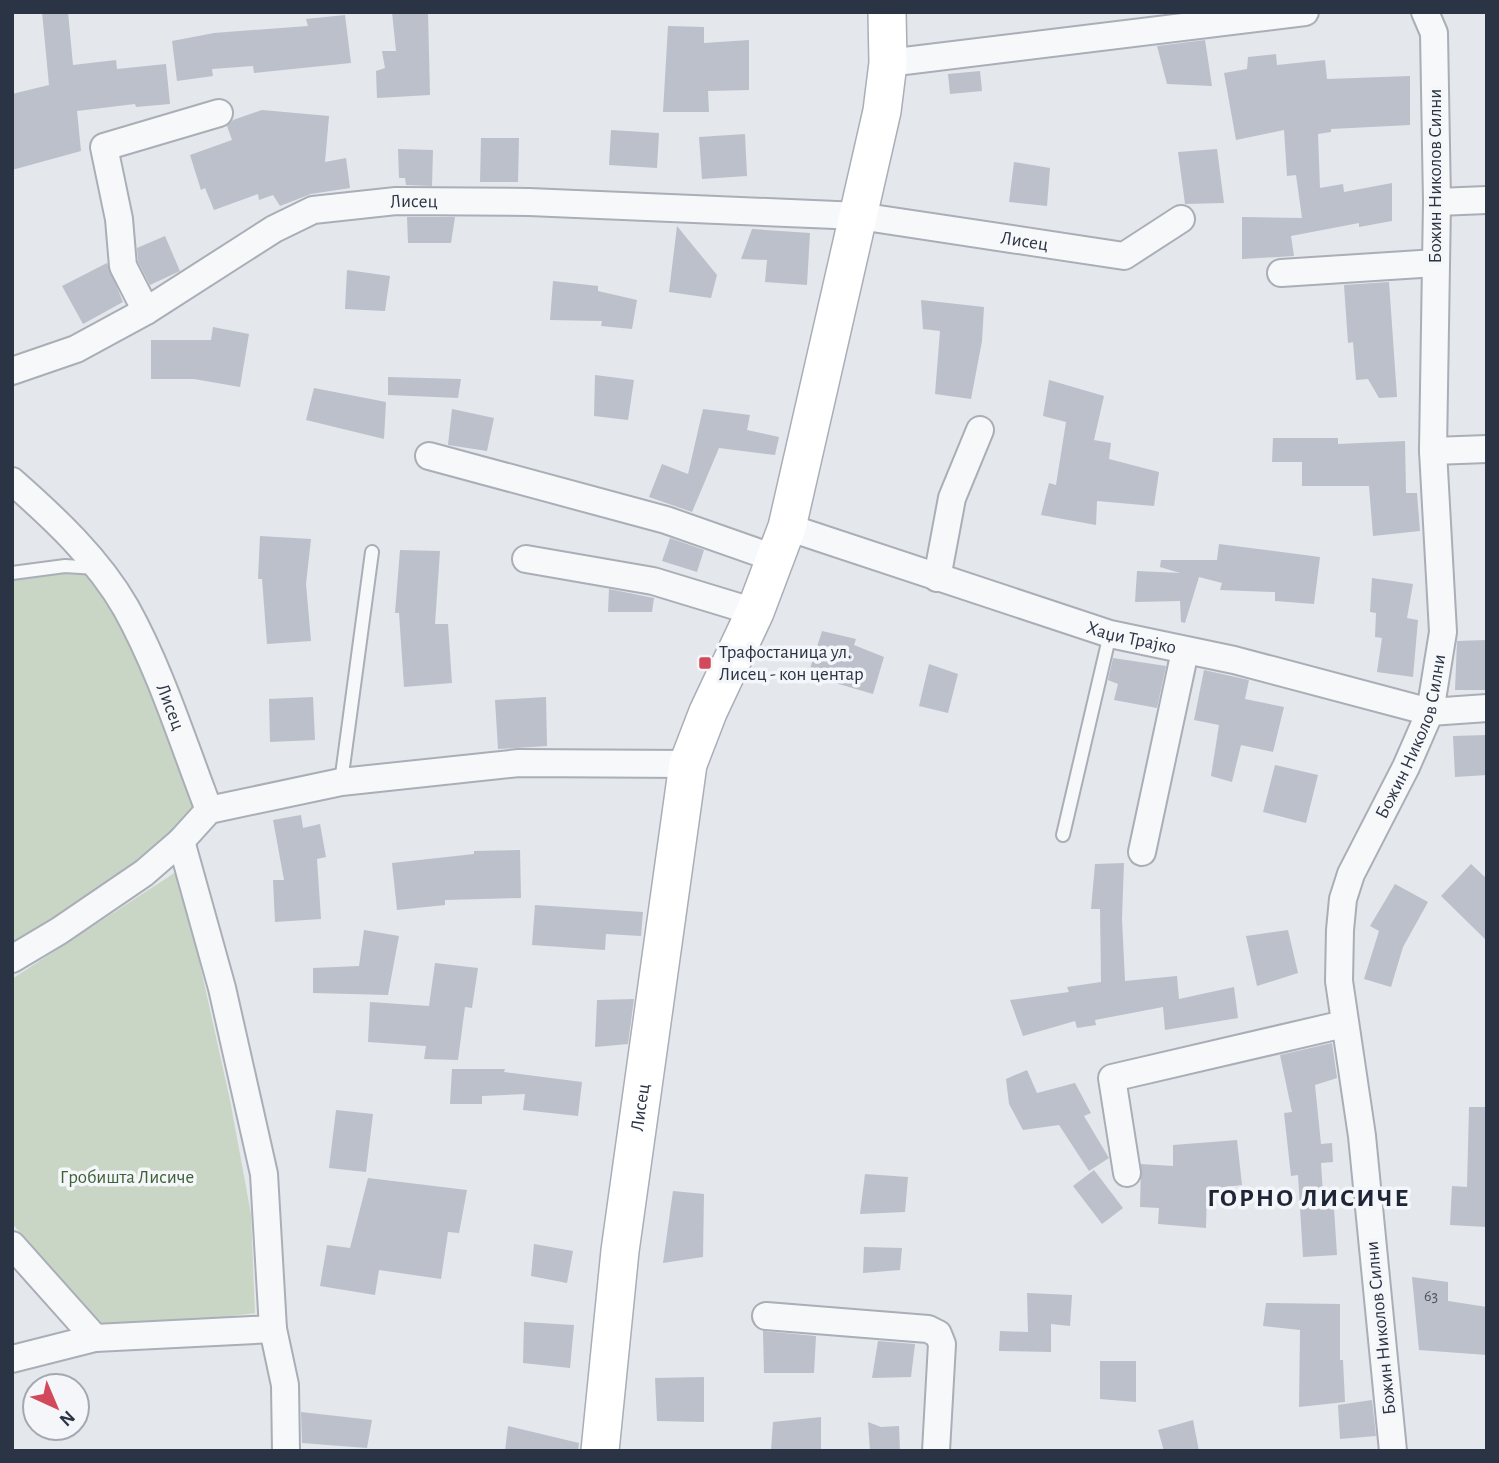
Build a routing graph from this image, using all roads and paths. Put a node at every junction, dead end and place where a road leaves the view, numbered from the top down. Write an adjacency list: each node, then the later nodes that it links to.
1 (887, 12): 4 (street, Лисец)
2 (1305, 12): 4 (street)
3 (1424, 12): 7 (street, Божин Николов Силни)
4 (888, 63): 8 (street, Лисец)
5 (219, 113): 12 (street)
6 (1487, 200): 7 (street)
7 (1437, 202): 10 (street, Божин Николов Силни)
8 (859, 216): 9 (street, Лисец); 12 (street, Лисец); 19 (street, Лисец)
9 (1181, 219)
10 (1436, 263): 11 (street); 16 (street, Божин Николов Силни)
11 (1281, 273)
12 (146, 311): 13 (street, Лисец)
13 (12, 371)
14 (980, 430): 24 (street)
15 (1487, 449): 16 (street)
16 (1433, 451): 29 (street, Божин Николов Силни)
17 (429, 456): 19 (street, Хаџи Трајко)
18 (12, 481): 22 (street, Лисец)
19 (782, 543): 24 (street, Хаџи Трајко); 25 (street, Лисец)
20 (372, 551): 31 (lane)
21 (526, 559): 25 (street)
22 (96, 568): 23 (lane); 32 (street, Лисец)
23 (12, 573)
24 (937, 578): 26 (street, Хаџи Трајко)
25 (755, 612): 30 (street, Лисец)
26 (1110, 634): 27 (street, Хаџи Трајко); 33 (lane)
27 (1185, 651): 29 (street, Хаџи Трајко); 35 (street)
28 (1487, 708): 29 (street, Хаџи Трајко)
29 (1430, 712): 37 (street, Божин Николов Силни)
30 (688, 764): 31 (street); 45 (street, Лисец)
31 (341, 782): 32 (street)
32 (209, 810): 34 (street)
33 (1063, 835)
34 (181, 841): 36 (street); 41 (street)
35 (1142, 852)
36 (12, 958)
37 (1344, 1024): 38 (street); 47 (street, Божин Николов Силни)
38 (1127, 1173)
39 (12, 1245): 42 (street)
40 (766, 1317): 46 (street)
41 (273, 1329): 42 (street); 44 (street)
42 (95, 1338): 43 (street)
43 (12, 1359)
44 (286, 1451)
45 (600, 1451)
46 (936, 1451)
47 (1393, 1451)

